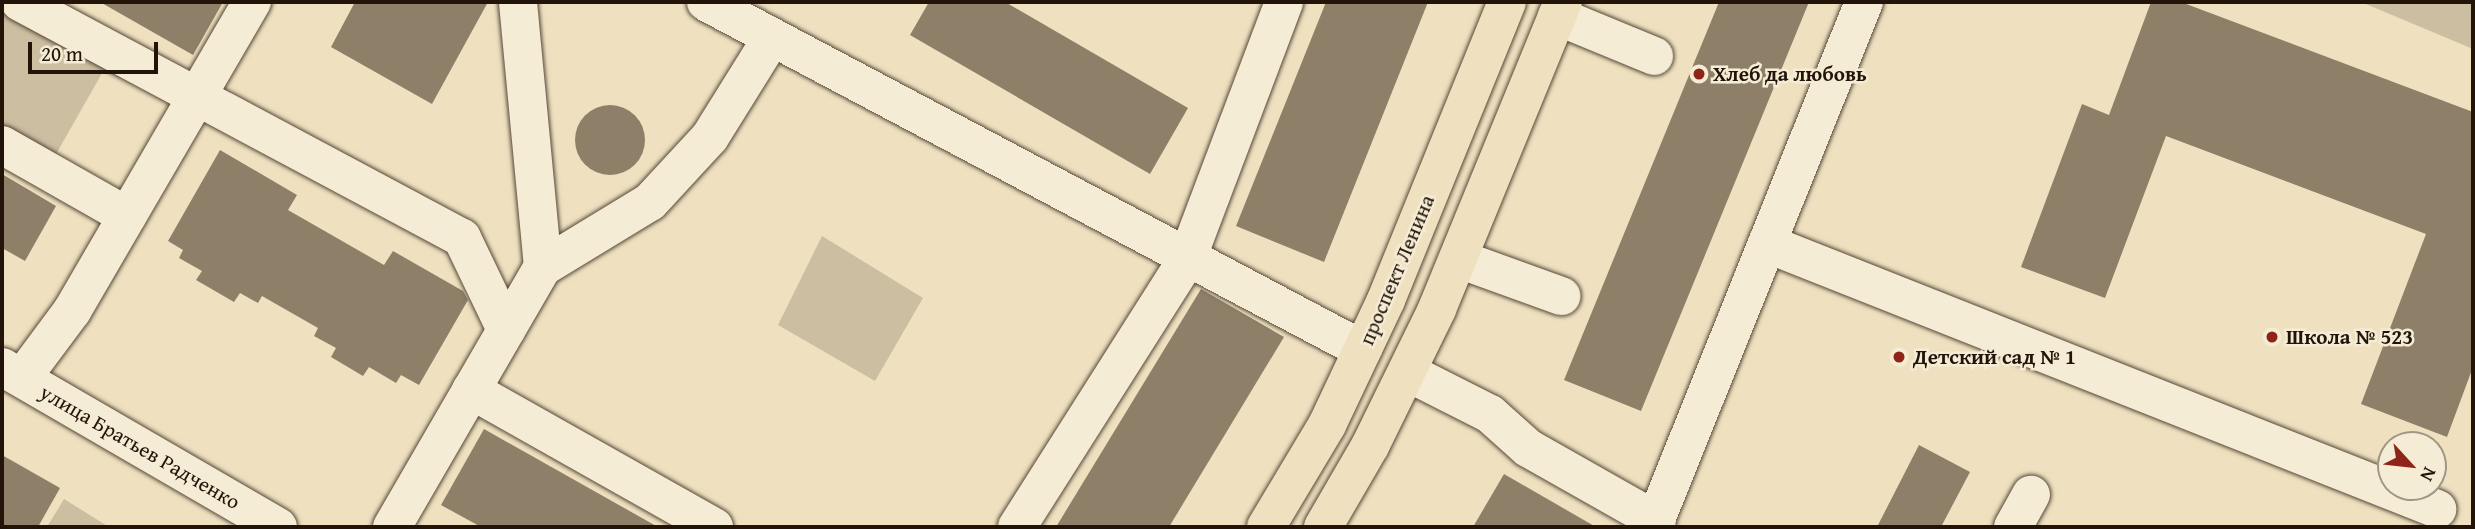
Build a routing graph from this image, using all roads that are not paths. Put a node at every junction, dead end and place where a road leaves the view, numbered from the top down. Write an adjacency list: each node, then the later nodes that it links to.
1 (20, 2): 11 (street)
2 (252, 2): 11 (street)
3 (518, 2): 17 (street)
4 (706, 2): 9 (street)
5 (1284, 2): 15 (street)
6 (1507, 2): 20 (main road, проспект Ленина)
7 (1864, 2): 14 (street)
8 (1560, 9): 10 (street); 16 (main road)
9 (771, 39): 15 (street); 17 (street)
10 (1654, 56)
11 (195, 94): 13 (street); 19 (street)
12 (2, 145): 13 (street)
13 (127, 216): 22 (street)
14 (1768, 244): 24 (street); 25 (street)
15 (1187, 259): 20 (street); 29 (street)
16 (1459, 259): 18 (street); 21 (main road)
17 (543, 267): 19 (street)
18 (1561, 296)
19 (506, 330): 23 (street)
20 (1363, 350): 30 (main road, проспект Ленина)
21 (1407, 372): 25 (street); 31 (main road)
22 (12, 373): 26 (street, улица Братьев Радченко)
23 (471, 390): 27 (street); 28 (street)
24 (2437, 509)
25 (1655, 524)
26 (278, 527)
27 (391, 527)
28 (714, 527)
29 (1017, 527)
30 (1266, 527)
31 (1323, 527)

